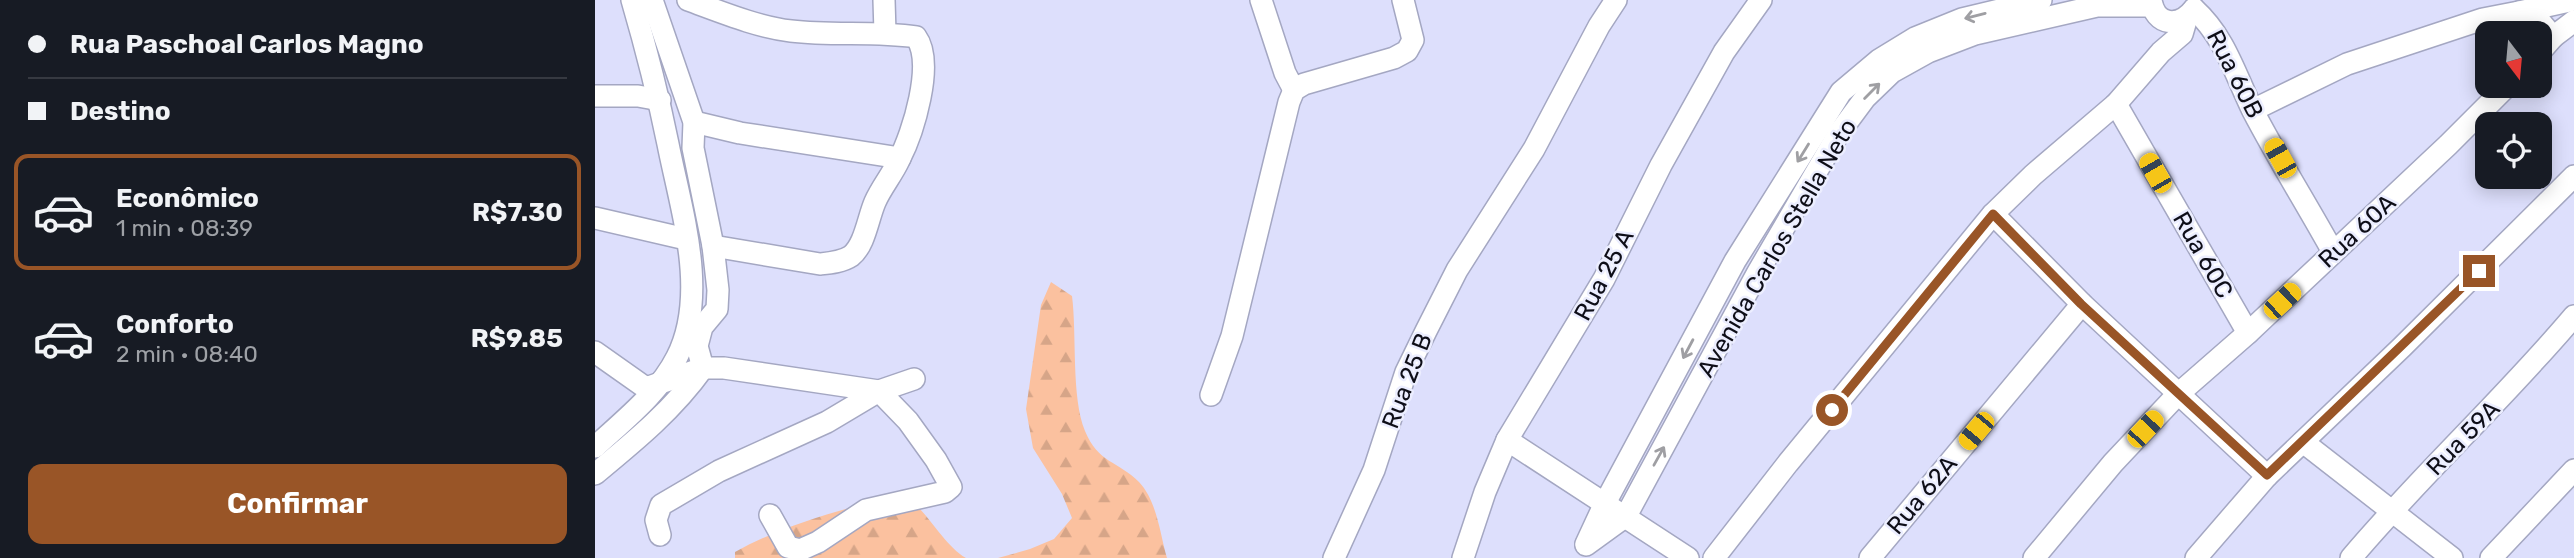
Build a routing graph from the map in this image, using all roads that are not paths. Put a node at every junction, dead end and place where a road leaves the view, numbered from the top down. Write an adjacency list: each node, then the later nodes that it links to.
1 (632, 0): 22 (street)
2 (652, 0): 25 (street)
3 (688, 0): 16 (street)
4 (884, 0): 16 (street)
5 (1261, 0): 19 (street)
6 (1403, 0): 19 (street)
7 (1616, 0): 56 (street, Rua 25 B)
8 (1761, 0): 43 (street, Rua 25 A)
9 (2041, 0): 49 (street, Avenida Carlos Stella Neto, one-way to 49)
10 (2574, 0): 13 (street)
11 (2195, 6): 12 (street, Avenida Carlos Stella Neto); 18 (street); 24 (street, Rua 60B)
12 (2153, 7): 18 (street); 52 (street, Avenida Carlos Stella Neto, one-way to 12)
13 (2519, 12): 14 (street); 24 (street)
14 (2539, 21)
15 (2574, 21): 17 (street)
16 (885, 33): 26 (street)
17 (2552, 35)
18 (2161, 52): 23 (street)
19 (1294, 90): 41 (street)
20 (595, 96): 22 (street)
21 (2495, 98): 32 (street, Rua 60A)
22 (660, 100): 30 (street)
23 (2116, 104): 28 (street); 35 (street, Rua 60C)
24 (2253, 110): 32 (street, Rua 60B)
25 (694, 122): 26 (street); 31 (street)
26 (900, 158): 31 (street)
27 (2574, 176): 44 (street)
28 (1993, 214): 33 (street); 59 (street)
29 (595, 218): 30 (street)
30 (686, 239): 39 (street)
31 (713, 246): 37 (street)
32 (2333, 252): 35 (street, Rua 60A)
33 (2081, 304): 42 (street); 60 (street, Rua 62A)
34 (2574, 316): 50 (street, Rua 59A)
35 (2248, 333): 42 (street, Rua 60A)
36 (595, 352): 39 (street)
37 (703, 368): 39 (street); 40 (street); 47 (street)
38 (914, 379): 40 (street)
39 (662, 382): 45 (street)
40 (879, 391): 53 (street); 54 (street)
41 (1211, 395)
42 (2177, 395): 48 (street); 61 (street, Rua 60A)
43 (1507, 440): 49 (street); 57 (street, Rua 25 A)
44 (2303, 442): 48 (street); 50 (street)
45 (595, 447)
46 (2574, 470): 65 (street)
47 (595, 474)
48 (2267, 475): 62 (street)
49 (1605, 503): 52 (street); 55 (street, Avenida Carlos Stella Neto)
50 (2391, 510): 63 (street, Rua 59A); 64 (street)
51 (770, 515): 54 (street)
52 (1626, 516): 55 (street, Avenida Carlos Stella Neto); 58 (street)
53 (660, 536)
54 (823, 550)
55 (1584, 551)
56 (1334, 558)
57 (1463, 558)
58 (1688, 558)
59 (1714, 558)
60 (1870, 558)
61 (2034, 558)
62 (2196, 558)
63 (2351, 558)
64 (2452, 558)
65 (2491, 558)

